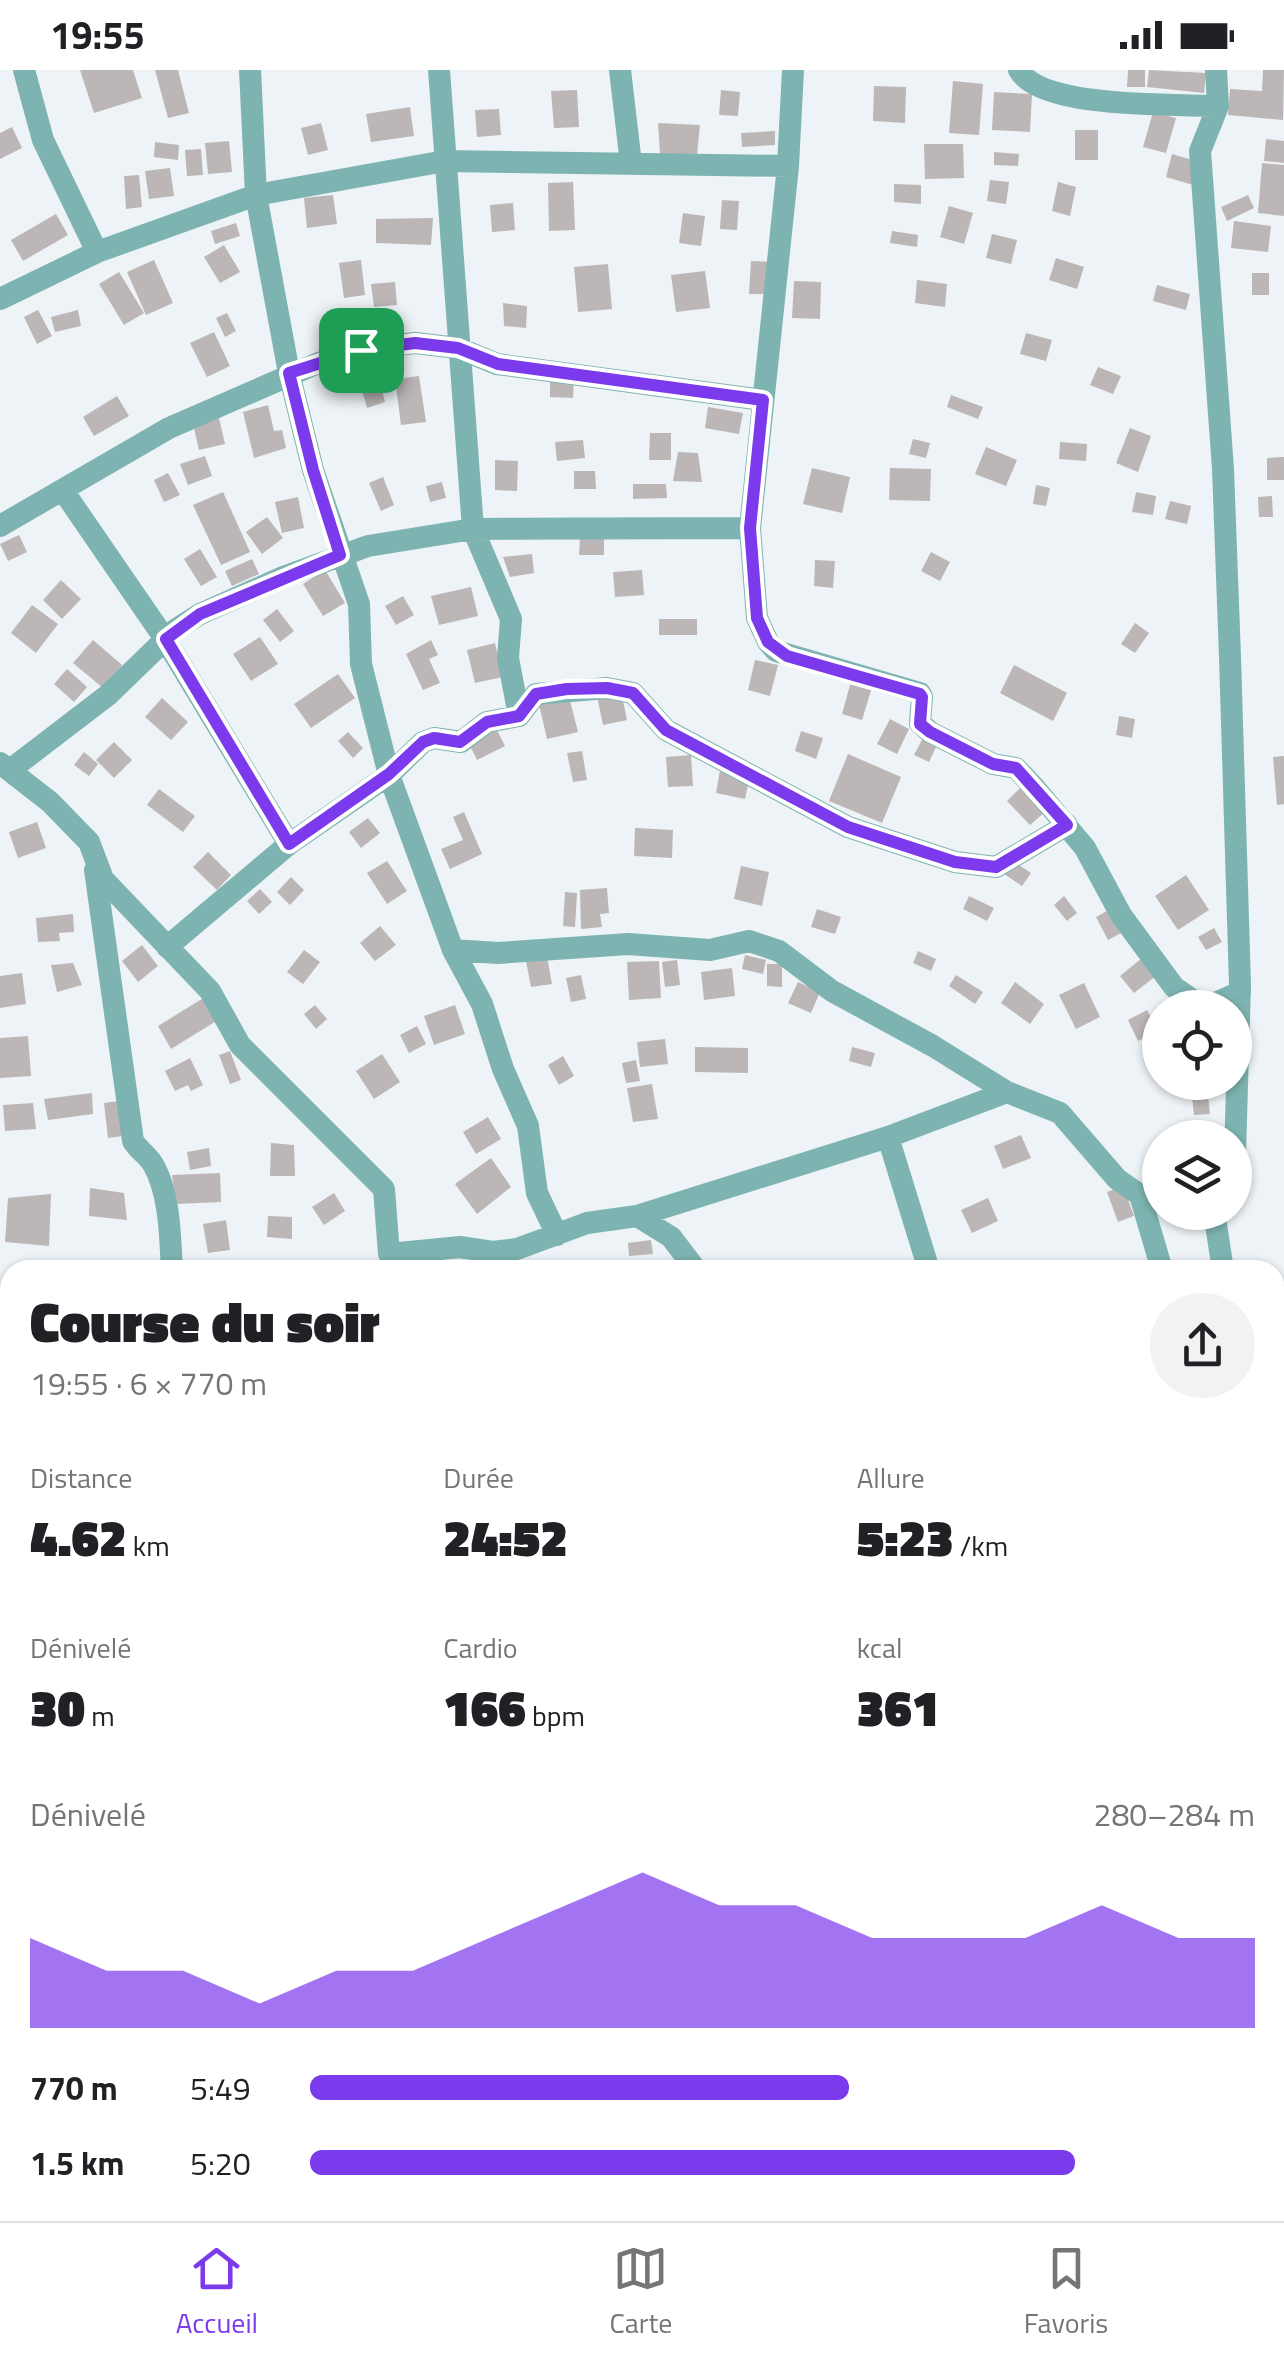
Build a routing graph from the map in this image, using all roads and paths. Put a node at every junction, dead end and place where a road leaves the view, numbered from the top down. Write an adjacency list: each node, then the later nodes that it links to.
1 (24, 70): 13 (street)
2 (250, 70): 12 (street)
3 (439, 70): 9 (street)
4 (620, 70): 10 (street)
5 (793, 70): 11 (street)
6 (1019, 70): 8 (street)
7 (1216, 70): 8 (street)
8 (1218, 106): 33 (street)
9 (445, 161): 10 (street); 12 (street); 15 (street)
10 (631, 164): 11 (street)
11 (788, 166): 17 (street)
12 (256, 195): 13 (street); 16 (street)
13 (98, 252): 14 (street)
14 (0, 299)
15 (458, 348): 16 (street); 17 (street); 21 (street)
16 (289, 373): 18 (street); 22 (street)
17 (763, 400): 20 (street)
18 (64, 492): 19 (street); 23 (street)
19 (0, 526)
20 (750, 528): 21 (street); 27 (street)
21 (473, 529): 22 (street); 24 (street)
22 (340, 555): 23 (street); 26 (street)
23 (166, 639): 25 (street); 29 (street)
24 (519, 716): 26 (street); 27 (street)
25 (5, 766): 28 (street)
26 (389, 774): 29 (street); 31 (street)
27 (1067, 825): 32 (street)
28 (89, 842): 30 (street); 39 (street)
29 (289, 844): 30 (street)
30 (167, 948): 40 (street)
31 (453, 950): 34 (street); 38 (street)
32 (1179, 990)
33 (1240, 990)
34 (1007, 1092): 35 (street); 44 (street)
35 (888, 1137): 36 (street); 43 (street)
36 (637, 1216): 38 (street); 42 (street)
37 (1217, 1230): 45 (street)
38 (557, 1235): 41 (street)
39 (171, 1260)
40 (397, 1260)
41 (405, 1260)
42 (688, 1260)
43 (927, 1260)
44 (1159, 1260)
45 (1221, 1260)

